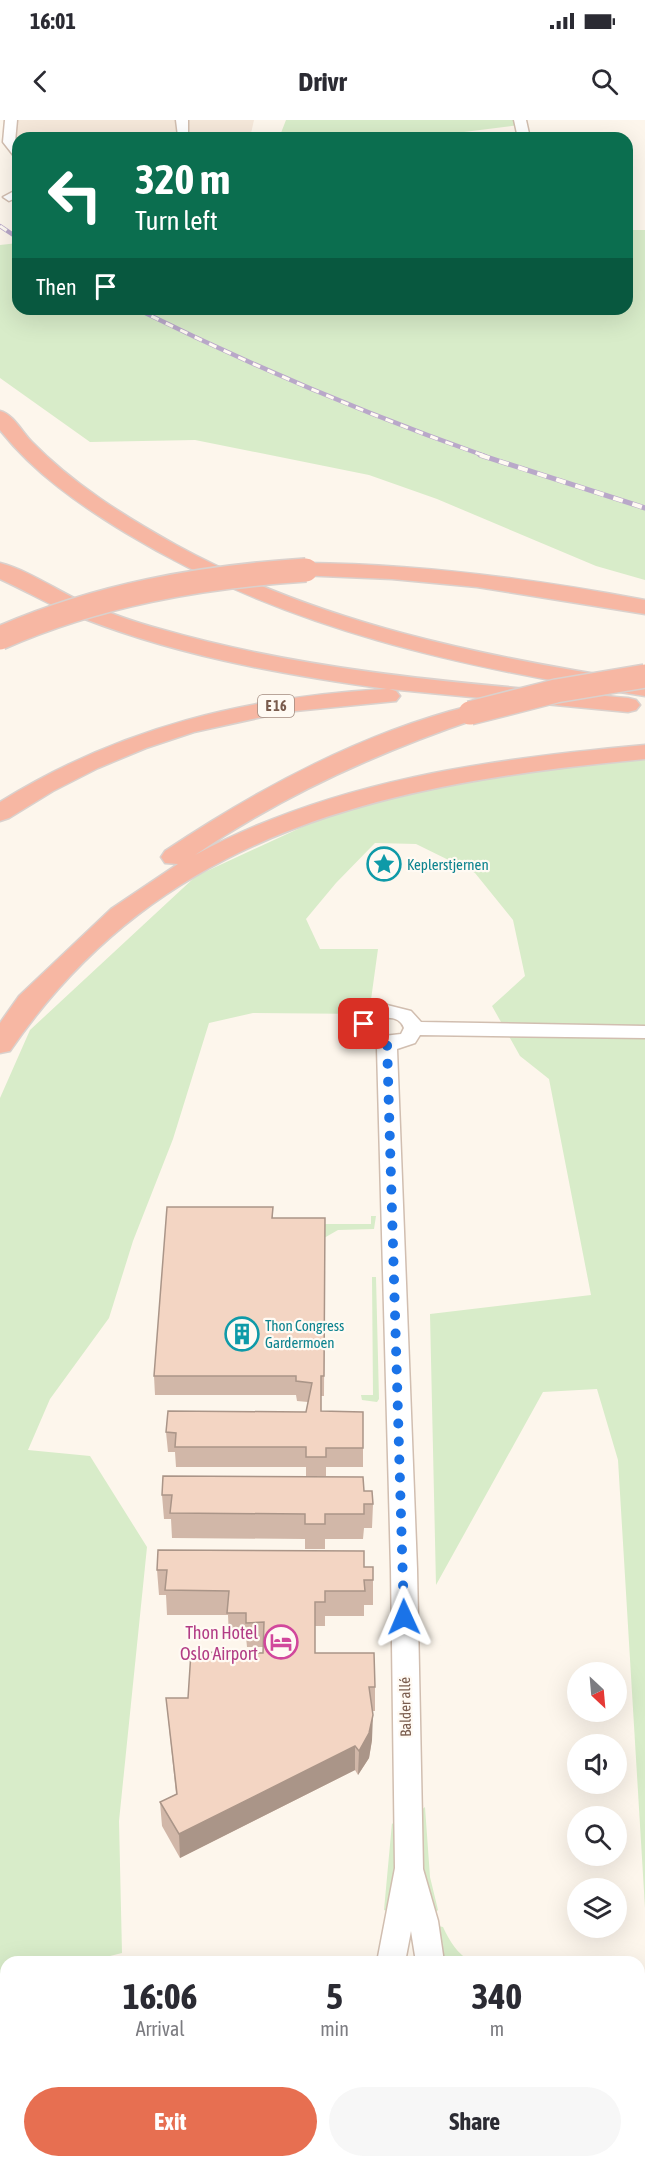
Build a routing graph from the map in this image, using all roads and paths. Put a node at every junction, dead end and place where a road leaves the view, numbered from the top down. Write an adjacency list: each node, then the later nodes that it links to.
1 (11, 120): 2 (street)
2 (12, 146)
3 (0, 417): 8 (highway)
4 (1, 570): 9 (highway, E 16)
5 (645, 607): 6 (highway, bridge)
6 (0, 638)
7 (645, 676): 13 (highway, bridge)
8 (645, 689)
9 (574, 700): 10 (highway, E 16); 12 (highway, E 16)
10 (645, 707)
11 (645, 752): 13 (highway)
12 (0, 813)
13 (17, 1018): 17 (highway)
14 (414, 1028): 15 (street); 16 (street); 16 (street)
15 (645, 1032)
16 (387, 1043): 18 (street, Balder allé)
17 (0, 1044)
18 (409, 1868): 19 (street, Balder allé); 20 (street, Balder allé)
19 (392, 1956)
20 (429, 1956)

